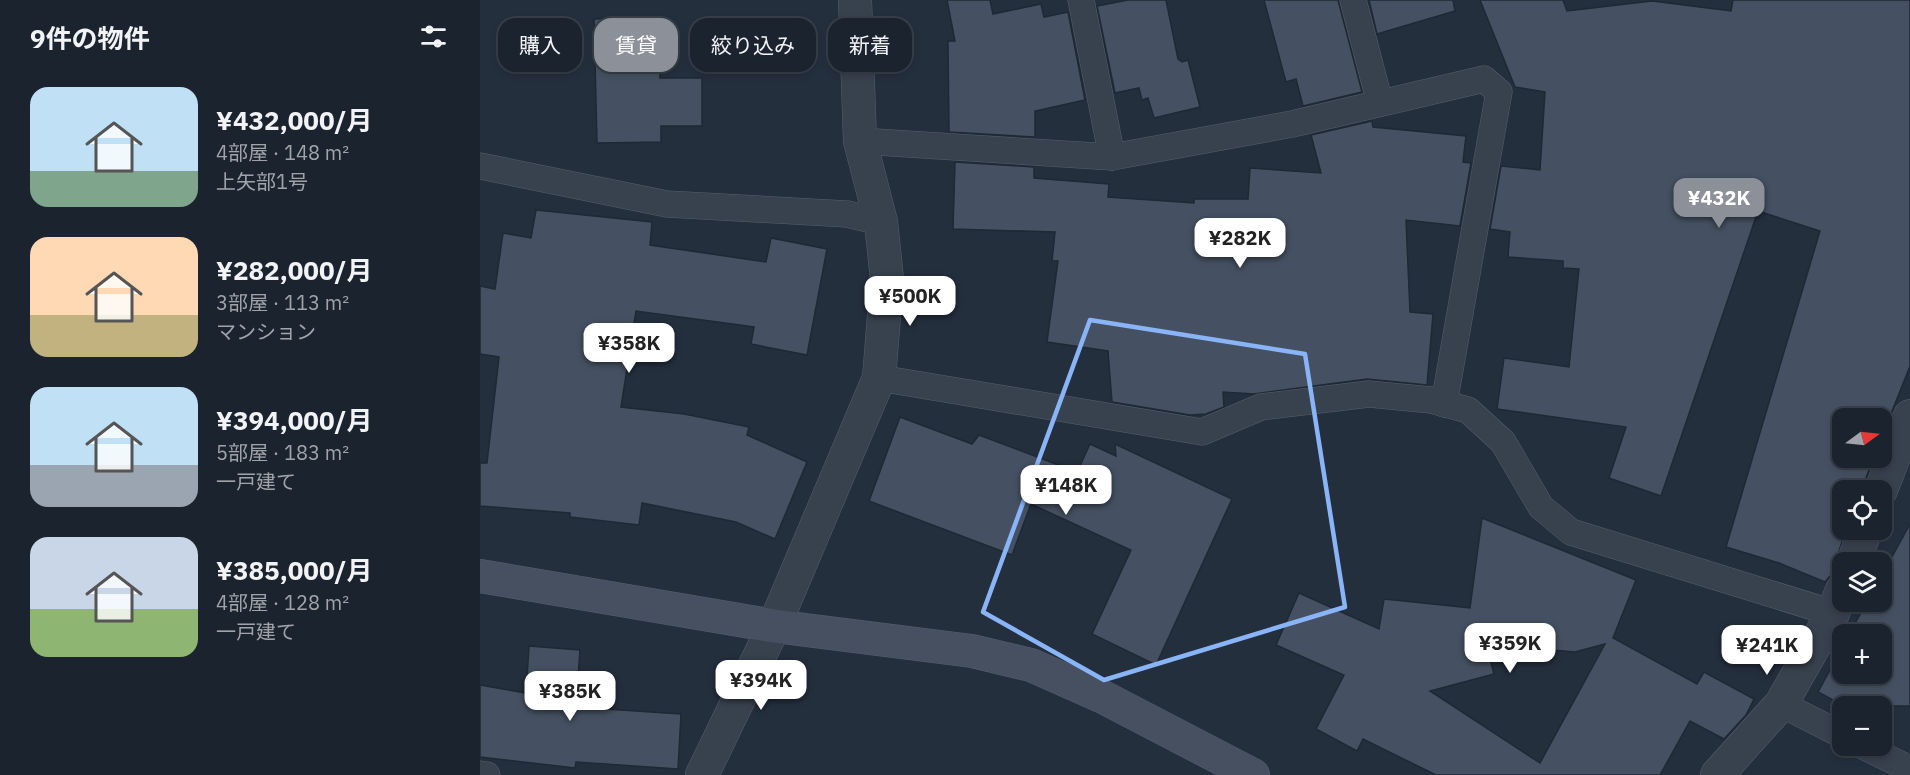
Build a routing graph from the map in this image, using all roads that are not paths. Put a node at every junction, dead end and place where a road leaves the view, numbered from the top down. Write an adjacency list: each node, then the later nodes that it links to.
1 (855, 0): 5 (street)
2 (1081, 0): 6 (lane)
3 (1353, 0): 4 (lane)
4 (1380, 103): 6 (lane); 10 (lane)
5 (860, 141): 6 (lane); 8 (street)
6 (1112, 157)
7 (480, 166): 8 (lane)
8 (881, 222): 9 (street)
9 (879, 378): 10 (lane); 16 (street)
10 (1444, 404): 14 (lane)
11 (1910, 416): 12 (street)
12 (1885, 480)
13 (480, 576): 16 (street)
14 (1832, 600)
15 (1832, 612): 17 (street)
16 (774, 626): 23 (street); 24 (street)
17 (1781, 704): 18 (lane); 25 (street)
18 (1832, 730)
19 (1883, 756): 20 (lane)
20 (1910, 769)
21 (480, 774): 22 (lane)
22 (487, 775)
23 (702, 775)
24 (1253, 775)
25 (1717, 775)

